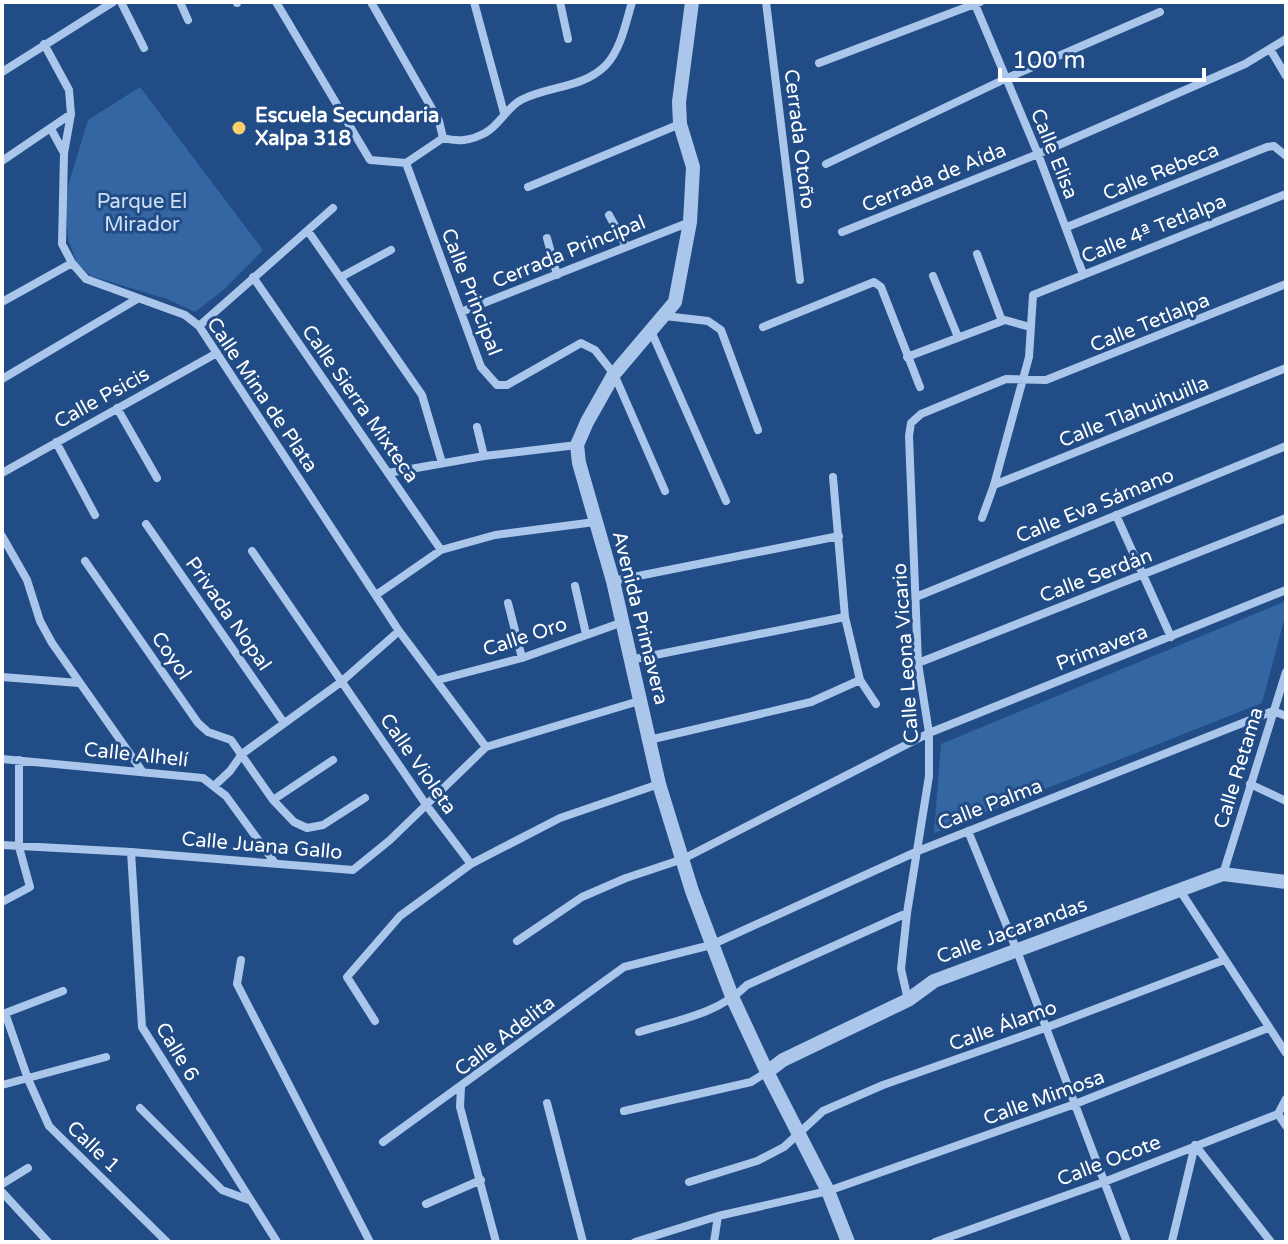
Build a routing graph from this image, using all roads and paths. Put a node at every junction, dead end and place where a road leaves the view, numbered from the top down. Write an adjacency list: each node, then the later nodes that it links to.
1 (113, 2): 16 (street)
2 (121, 2): 17 (street)
3 (180, 2): 13 (street)
4 (276, 2): 32 (street)
5 (371, 2): 27 (street)
6 (474, 2): 23 (street)
7 (560, 2): 14 (street)
8 (632, 2): 23 (street)
9 (692, 2): 25 (street)
10 (766, 2): 52 (street, Cerrada Otoño)
11 (977, 3): 19 (street); 22 (street, Calle Elisa)
12 (1160, 12): 22 (street)
13 (188, 20)
14 (568, 39)
15 (1286, 39): 18 (street, Cerrada de Aída)
16 (44, 44): 20 (street); 24 (street)
17 (144, 48)
18 (1270, 49): 21 (street); 29 (street, Cerrada de Aída)
19 (819, 63)
20 (2, 72)
21 (1286, 76)
22 (1005, 79): 29 (street, Calle Elisa); 33 (street)
23 (504, 113): 27 (street)
24 (71, 114): 26 (street); 28 (street)
25 (680, 124): 34 (street); 38 (street)
26 (51, 129): 28 (street); 31 (street)
27 (443, 138): 32 (street)
28 (64, 153): 46 (street)
29 (1038, 154): 39 (street, Calle Elisa); 41 (street, Cerrada de Aída)
30 (1286, 156): 39 (street, Calle Rebeca)
31 (2, 161)
32 (406, 163): 56 (street, Calle Principal)
33 (826, 164)
34 (528, 187)
35 (1286, 194): 47 (street, Calle 4ª Tetlalpa)
36 (333, 208): 40 (street)
37 (609, 215): 43 (street)
38 (690, 222): 43 (street, Cerrada Principal); 57 (street)
39 (1067, 227): 47 (street, Calle Elisa)
40 (308, 231): 50 (street); 51 (street)
41 (842, 232)
42 (547, 238): 48 (street)
43 (626, 246): 48 (street, Cerrada Principal)
44 (391, 250): 51 (street)
45 (977, 254): 58 (street)
46 (72, 263): 54 (street, Calle Mina de Plata); 55 (street)
47 (1083, 274): 61 (street, Calle 4ª Tetlalpa)
48 (557, 275): 56 (street, Cerrada Principal)
49 (933, 276): 63 (street)
50 (253, 277): 59 (street); 80 (street, Calle Sierra Mixteca)
51 (341, 277): 78 (street)
52 (800, 280)
53 (1286, 284): 68 (street, Calle Tetlalpa)
54 (137, 299): 59 (street, Calle Mina de Plata); 69 (street)
55 (2, 302)
56 (461, 312): 67 (street, Calle Principal)
57 (665, 316): 62 (street); 73 (street)
58 (1002, 321): 61 (street); 63 (street)
59 (199, 326): 64 (street, Calle Mina de Plata)
60 (763, 327): 65 (street)
61 (1030, 327): 68 (street)
62 (651, 331): 67 (street); 85 (street)
63 (958, 337): 65 (street)
64 (217, 353): 71 (street, Calle Psicis); 101 (street, Calle Mina de Plata)
65 (907, 357): 70 (street)
66 (1286, 368): 83 (street, Calle Tlahuihuilla)
67 (614, 374): 75 (street); 84 (street)
68 (1023, 378): 83 (street); 102 (street, Calle Leona Vicario)
69 (2, 379)
70 (920, 387)
71 (117, 408): 74 (street, Calle Psicis); 82 (street)
72 (477, 427): 77 (street)
73 (758, 430)
74 (56, 442): 79 (street, Calle Psicis); 86 (street)
75 (577, 445): 77 (street); 90 (street, Avenida Primavera)
76 (1286, 446): 87 (street, Calle Eva Sámano)
77 (484, 456): 78 (street)
78 (442, 463): 80 (street)
79 (2, 473)
80 (388, 473): 94 (street, Calle Sierra Mixteca)
81 (833, 477): 93 (street)
82 (157, 478)
83 (994, 485): 88 (street)
84 (665, 491)
85 (726, 501)
86 (95, 515)
87 (1116, 515): 97 (street); 102 (street, Calle Eva Sámano)
88 (982, 518)
89 (1286, 518): 97 (street, Calle Serdán)
90 (595, 522): 94 (street); 98 (street, Avenida Primavera)
91 (146, 524): 122 (street, Privada Nopal)
92 (2, 536): 117 (street)
93 (839, 536): 98 (street); 104 (street)
94 (441, 550): 101 (street)
95 (252, 551): 116 (street, Calle Violeta)
96 (85, 561): 126 (street, Coyol)
97 (1141, 575): 108 (street); 111 (street, Calle Serdán)
98 (613, 581): 105 (street, Avenida Primavera)
99 (575, 586): 107 (street)
100 (1286, 590): 108 (street, Primavera)
101 (376, 595): 106 (street, Calle Mina de Plata)
102 (916, 597): 111 (street, Calle Leona Vicario)
103 (508, 603): 109 (street)
104 (845, 617): 110 (street); 115 (street)
105 (623, 622): 107 (street, Calle Oro); 110 (street, Avenida Primavera)
106 (399, 631): 114 (street, Calle Mina de Plata); 116 (street)
107 (586, 634): 109 (street, Calle Oro)
108 (1171, 637): 123 (street, Primavera)
109 (522, 658): 114 (street, Calle Oro)
110 (630, 660): 118 (street, Avenida Primavera)
111 (918, 663): 123 (street, Calle Leona Vicario)
112 (1286, 672): 120 (street, Calle Retama)
113 (2, 677): 117 (street)
114 (438, 680): 125 (street, Calle Mina de Plata)
115 (860, 680): 119 (street); 124 (street)
116 (341, 682): 122 (street); 137 (street, Calle Violeta)
117 (79, 683): 130 (street)
118 (639, 701): 124 (street, Avenida Primavera); 125 (street, Calle Juana Gallo)
119 (876, 704)
120 (1273, 711): 121 (street); 132 (street, Calle Retama); 138 (street, Calle Palma)
121 (1286, 716)
122 (284, 723): 126 (street)
123 (929, 733): 141 (street, Calle Leona Vicario); 143 (street, Primavera)
124 (649, 740): 131 (street, Avenida Primavera)
125 (486, 747): 137 (street, Calle Juana Gallo)
126 (242, 754): 133 (street); 135 (street)
127 (2, 759): 128 (street, Calle Alhelí)
128 (19, 760): 130 (street, Calle Alhelí); 140 (street)
129 (333, 760): 135 (street)
130 (142, 771): 133 (street, Calle Alhelí)
131 (659, 784): 143 (street, Avenida Primavera); 145 (street)
132 (1250, 784): 136 (street); 146 (street, Calle Retama)
133 (214, 786): 144 (street)
134 (365, 798): 135 (street)
135 (273, 800)
136 (1286, 801)
137 (427, 806): 144 (street, Calle Juana Gallo); 145 (street, Calle Violeta)
138 (968, 831): 141 (street, Calle Palma); 153 (street)
139 (2, 845): 140 (street, Calle Juana Gallo)
140 (19, 847): 142 (street, Calle Juana Gallo); 149 (street)
141 (918, 851): 150 (street, Calle Leona Vicario); 152 (street, Calle Palma)
142 (131, 852): 144 (street, Calle Juana Gallo); 187 (street, Calle 6)
143 (683, 859): 151 (street, Primavera); 152 (street, Avenida Primavera)
144 (275, 863)
145 (471, 864): 160 (street)
146 (1223, 874): 147 (street, Calle Jacarandas); 148 (street, Calle Jacarandas)
147 (1286, 882)
148 (1179, 889): 153 (street, Calle Jacarandas); 155 (street)
149 (2, 902)
150 (907, 913): 157 (street); 158 (street, Calle Leona Vicario)
151 (517, 941)
152 (711, 945): 157 (street, Avenida Primavera); 169 (street, Calle Adelita)
153 (1017, 951): 158 (street, Calle Jacarandas); 161 (street)
154 (241, 960): 193 (street)
155 (1224, 960): 161 (street, Calle Álamo); 162 (street)
156 (63, 991): 159 (street)
157 (733, 999): 163 (street); 166 (street, Avenida Primavera)
158 (908, 1000): 166 (street, Calle Jacarandas)
159 (4, 1013): 167 (street, Calle 1)
160 (375, 1021)
161 (1045, 1028): 172 (street); 177 (street, Calle Álamo)
162 (1268, 1028): 164 (street); 172 (street, Calle Mimosa)
163 (639, 1032)
164 (1286, 1053)
165 (106, 1057): 167 (street)
166 (767, 1072): 174 (street); 177 (street, Avenida Primavera)
167 (28, 1079): 168 (street); 191 (street, Calle 1)
168 (2, 1085)
169 (461, 1086): 178 (street); 181 (street, Calle Adelita)
170 (1286, 1099): 175 (street)
171 (547, 1103): 195 (street)
172 (1075, 1104): 183 (street); 185 (street, Calle Mimosa)
173 (140, 1108): 187 (street)
174 (624, 1111)
175 (1278, 1114): 176 (street); 179 (street, Calle Ocote)
176 (1286, 1126)
177 (798, 1132): 182 (street, Calle Álamo); 185 (street, Avenida Primavera)
178 (383, 1142)
179 (1195, 1145): 183 (street, Calle Ocote); 201 (street); 202 (street)
180 (28, 1168): 184 (street)
181 (481, 1180): 188 (street); 194 (street, Calle Adelita)
182 (689, 1182)
183 (1104, 1182): 199 (street, Calle Ocote); 200 (street)
184 (2, 1184)
185 (828, 1191): 189 (street, Calle Mimosa); 198 (street, Avenida Primavera)
186 (2, 1192): 190 (street)
187 (250, 1200): 192 (street, Calle 6)
188 (426, 1204)
189 (718, 1216): 196 (street, Calle Mimosa); 197 (street)
190 (48, 1242)
191 (167, 1242)
192 (277, 1242)
193 (370, 1242)
194 (496, 1242)
195 (583, 1242)
196 (635, 1242)
197 (714, 1242)
198 (848, 1242)
199 (935, 1242)
200 (1127, 1242)
201 (1171, 1242)
202 (1271, 1242)

